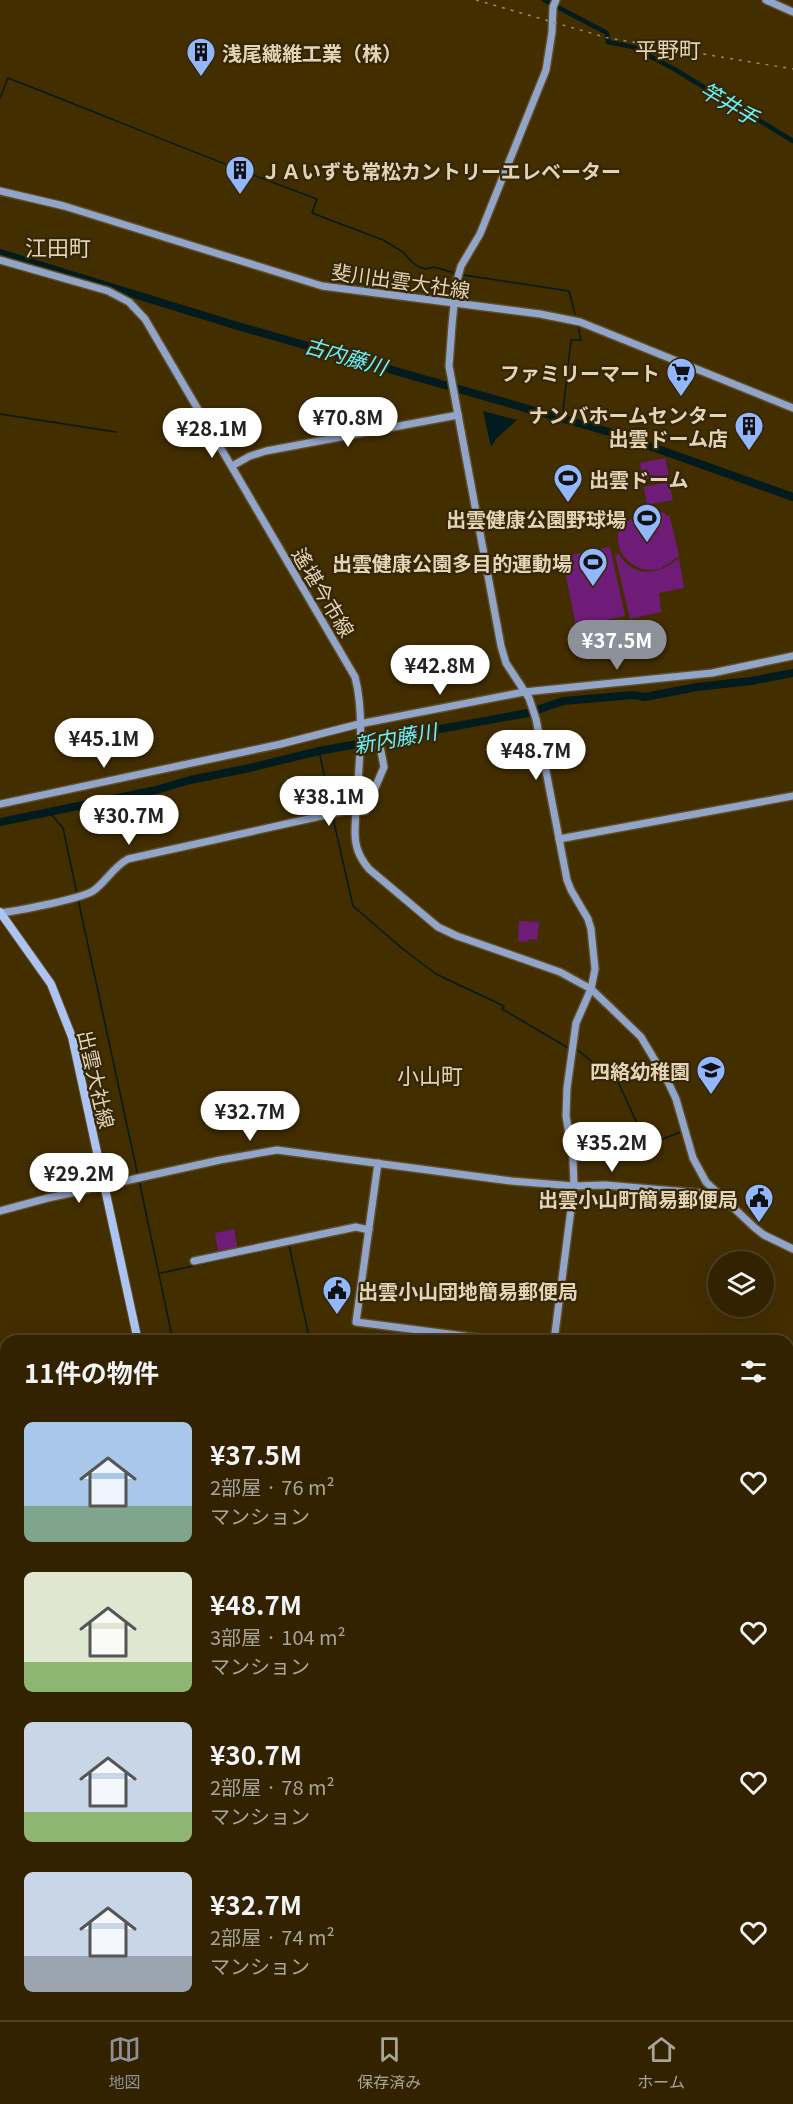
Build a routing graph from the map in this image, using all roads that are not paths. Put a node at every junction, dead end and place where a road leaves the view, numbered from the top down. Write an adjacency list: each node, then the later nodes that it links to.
1 (556, 0): 6 (street)
2 (766, 0): 3 (street)
3 (793, 12)
4 (0, 191): 6 (street, 斐川出雲大社線)
5 (0, 260): 9 (street, 遙堪今市線)
6 (454, 304): 7 (street, 斐川出雲大社線); 8 (street)
7 (793, 408)
8 (458, 415): 9 (street); 11 (street)
9 (232, 466): 12 (street, 遙堪今市線)
10 (793, 656): 11 (street)
11 (527, 695): 12 (street); 17 (street)
12 (359, 726): 15 (street); 16 (street, 遙堪今市線)
13 (380, 746): 16 (street)
14 (793, 796): 17 (street)
15 (0, 804)
16 (355, 811): 18 (street); 19 (street, 遙堪今市線)
17 (559, 840): 19 (street)
18 (0, 912): 21 (main road, 出雲大社線)
19 (591, 989): 22 (street); 23 (street, 遙堪今市線)
20 (378, 1163): 21 (street); 22 (street); 25 (street)
21 (105, 1186): 24 (street); 28 (main road, 出雲大社線)
22 (574, 1186): 23 (street); 30 (street)
23 (716, 1192): 26 (street, 遙堪今市線)
24 (0, 1211)
25 (369, 1230): 27 (street); 29 (street)
26 (793, 1249)
27 (194, 1261)
28 (137, 1335)
29 (457, 1335)
30 (555, 1335)

